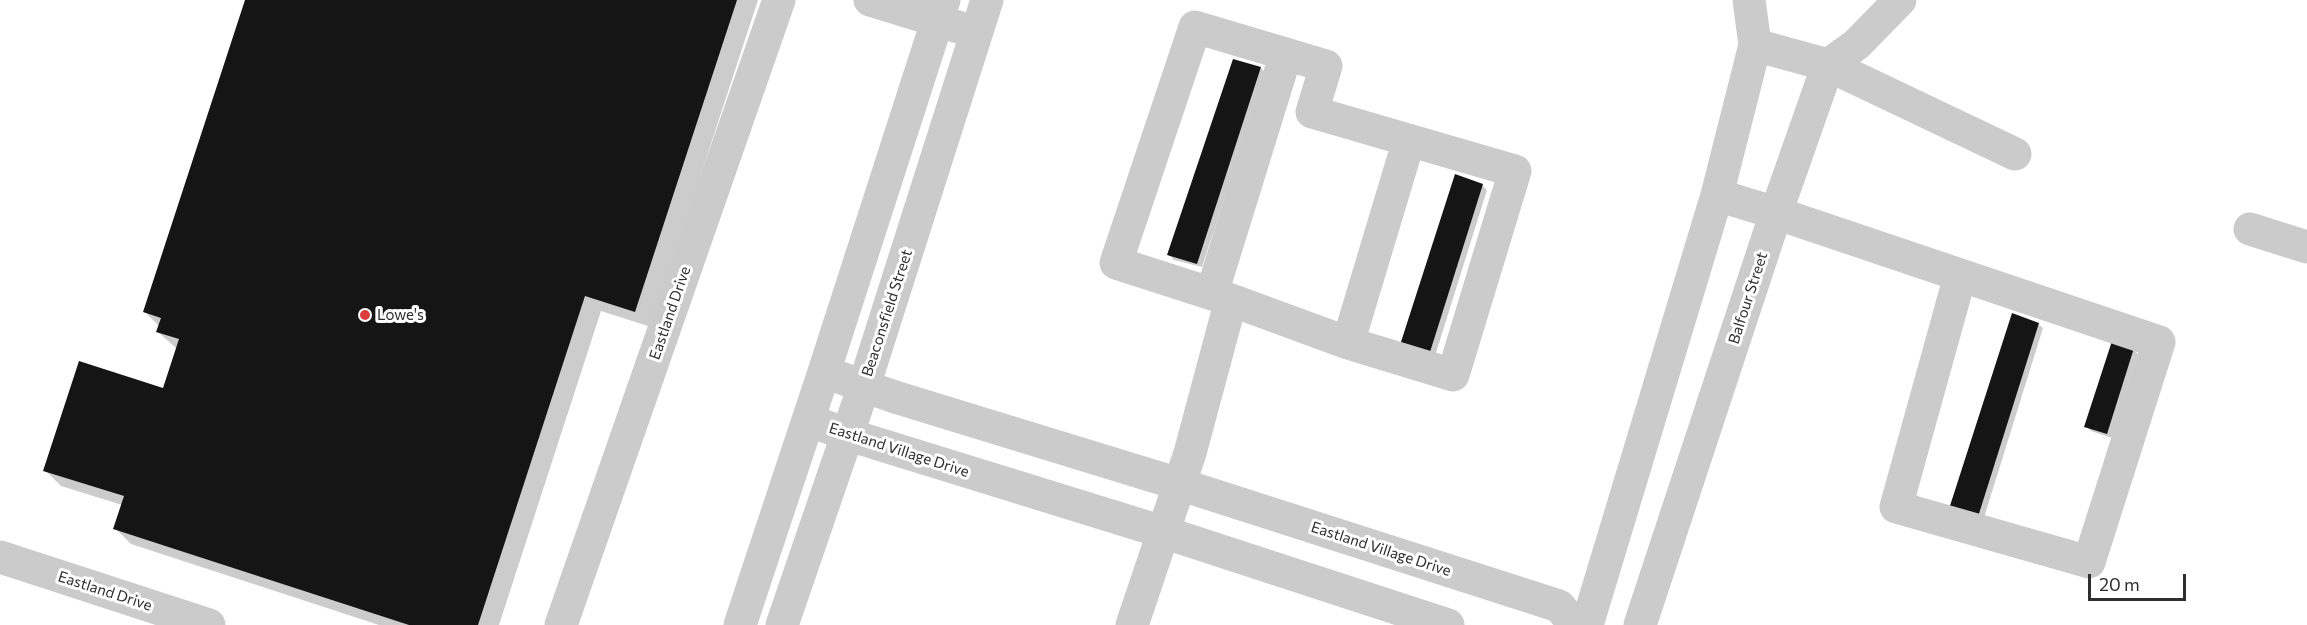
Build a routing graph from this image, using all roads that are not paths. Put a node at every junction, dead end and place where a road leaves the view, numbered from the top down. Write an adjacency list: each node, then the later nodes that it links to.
1 (779, 0): 30 (street, Eastland Drive)
2 (870, 0): 6 (street)
3 (987, 0): 7 (street, Beaconsfield Street)
4 (1749, 0): 8 (street)
5 (1900, 0): 10 (street)
6 (940, 10): 7 (street); 20 (street)
7 (976, 34): 21 (street, Beaconsfield Street)
8 (1755, 45): 10 (street); 13 (street)
9 (1286, 54): 11 (street); 18 (street); 18 (street)
10 (1828, 65): 12 (street); 14 (street, Balfour Street)
11 (1409, 140): 19 (street); 19 (street)
12 (2015, 154)
13 (1717, 195): 14 (street); 36 (street)
14 (1776, 213): 17 (street); 37 (street, Balfour Street)
15 (2250, 230): 16 (street)
16 (2307, 247)
17 (1960, 276): 17 (street)
18 (1221, 297): 19 (street); 24 (street)
19 (1348, 343)
20 (824, 372): 21 (street, Eastland Village Drive); 22 (street)
21 (864, 386): 23 (street, Beaconsfield Street); 24 (street, Eastland Village Drive)
22 (808, 420): 23 (street, Eastland Village Drive); 25 (street)
23 (846, 434): 26 (street, Eastland Village Drive); 27 (street, Beaconsfield Street)
24 (1179, 484): 26 (street); 35 (street, Eastland Village Drive)
25 (773, 525): 27 (street); 31 (street)
26 (1163, 532): 33 (street); 34 (street, Eastland Village Drive)
27 (812, 537): 32 (street, Beaconsfield Street)
28 (0, 557): 29 (street, Eastland Drive)
29 (209, 625)
30 (561, 625)
31 (740, 625)
32 (783, 625)
33 (1132, 625)
34 (1448, 625)
35 (1575, 625)
36 (1587, 625)
37 (1640, 625)

